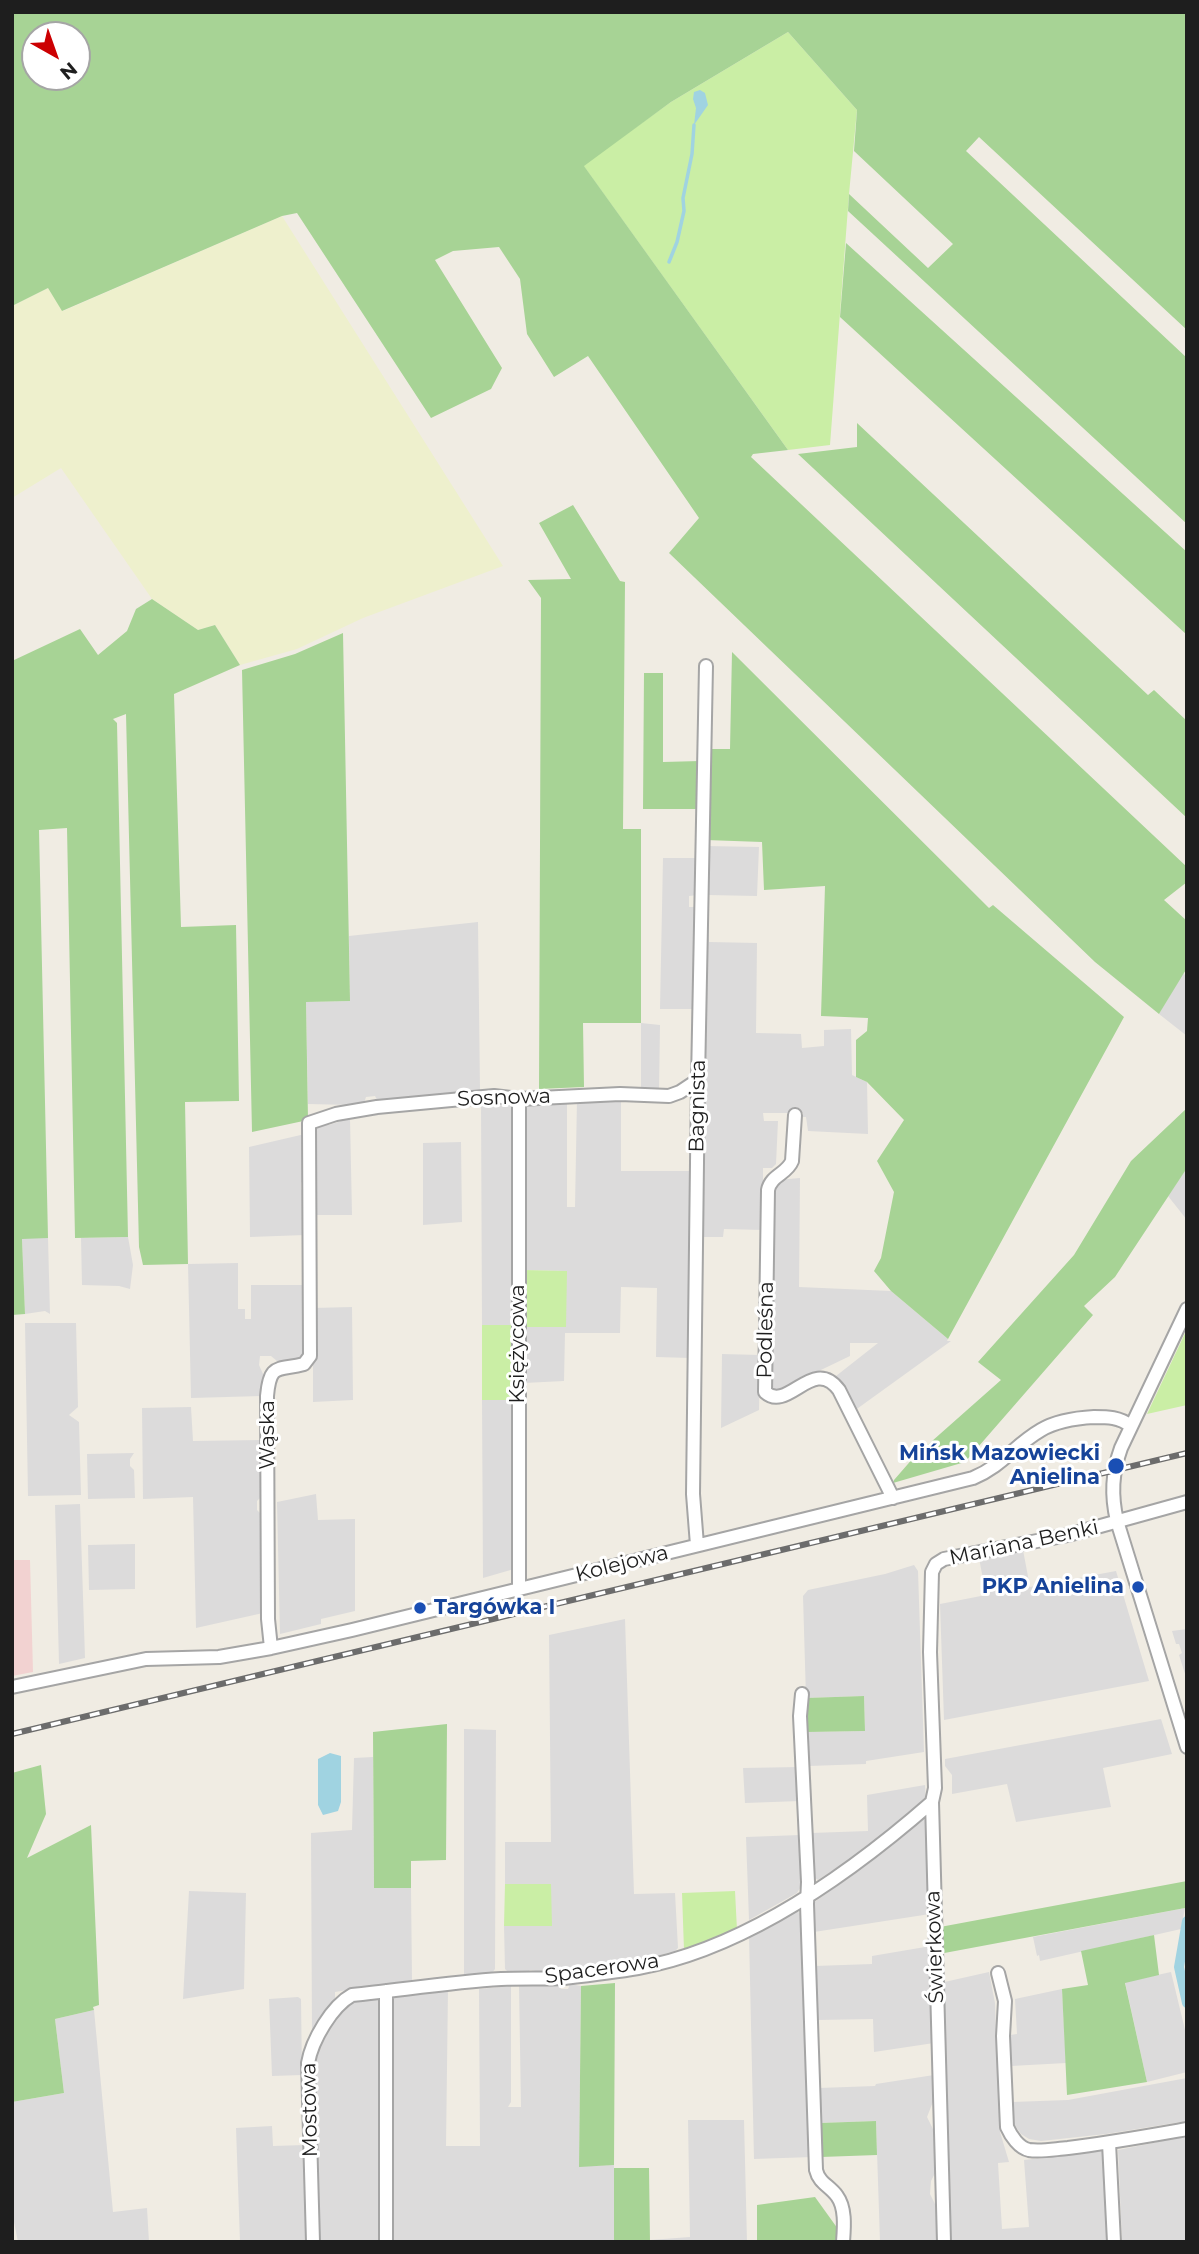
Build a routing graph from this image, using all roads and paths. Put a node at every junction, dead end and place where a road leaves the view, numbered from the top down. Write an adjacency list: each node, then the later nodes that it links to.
1 (706, 666): 2 (street, Bagnista)
2 (698, 1080): 3 (street, Sosnowa); 11 (street, Bagnista)
3 (519, 1099): 5 (street, Sosnowa); 12 (street, Księżycowa)
4 (795, 1115): 8 (street, Podleśna)
5 (309, 1123): 13 (street, Wąska)
6 (1187, 1309): 7 (street)
7 (1130, 1426): 8 (street, Kolejowa); 10 (street)
8 (892, 1498): 11 (street, Kolejowa)
9 (1187, 1502): 10 (street, Mariana Benki)
10 (1117, 1521): 14 (street, Mariana Benki); 17 (street)
11 (697, 1545): 12 (street, Kolejowa)
12 (519, 1588): 13 (street, Kolejowa)
13 (271, 1648): 15 (street, Kolejowa)
14 (930, 1652): 19 (street, Świerkowa)
15 (12, 1687)
16 (802, 1694): 20 (street)
17 (1182, 1714): 18 (street)
18 (1187, 1747)
19 (932, 1802): 20 (street, Spacerowa); 29 (street, Świerkowa)
20 (807, 1896): 22 (street, Spacerowa); 28 (street)
21 (998, 1973): 25 (street)
22 (386, 1991): 23 (street, Spacerowa); 27 (street)
23 (352, 1995): 26 (street, Mostowa)
24 (1187, 2129): 25 (street)
25 (1109, 2143): 30 (street)
26 (313, 2242)
27 (386, 2242)
28 (843, 2242)
29 (944, 2242)
30 (1114, 2242)

